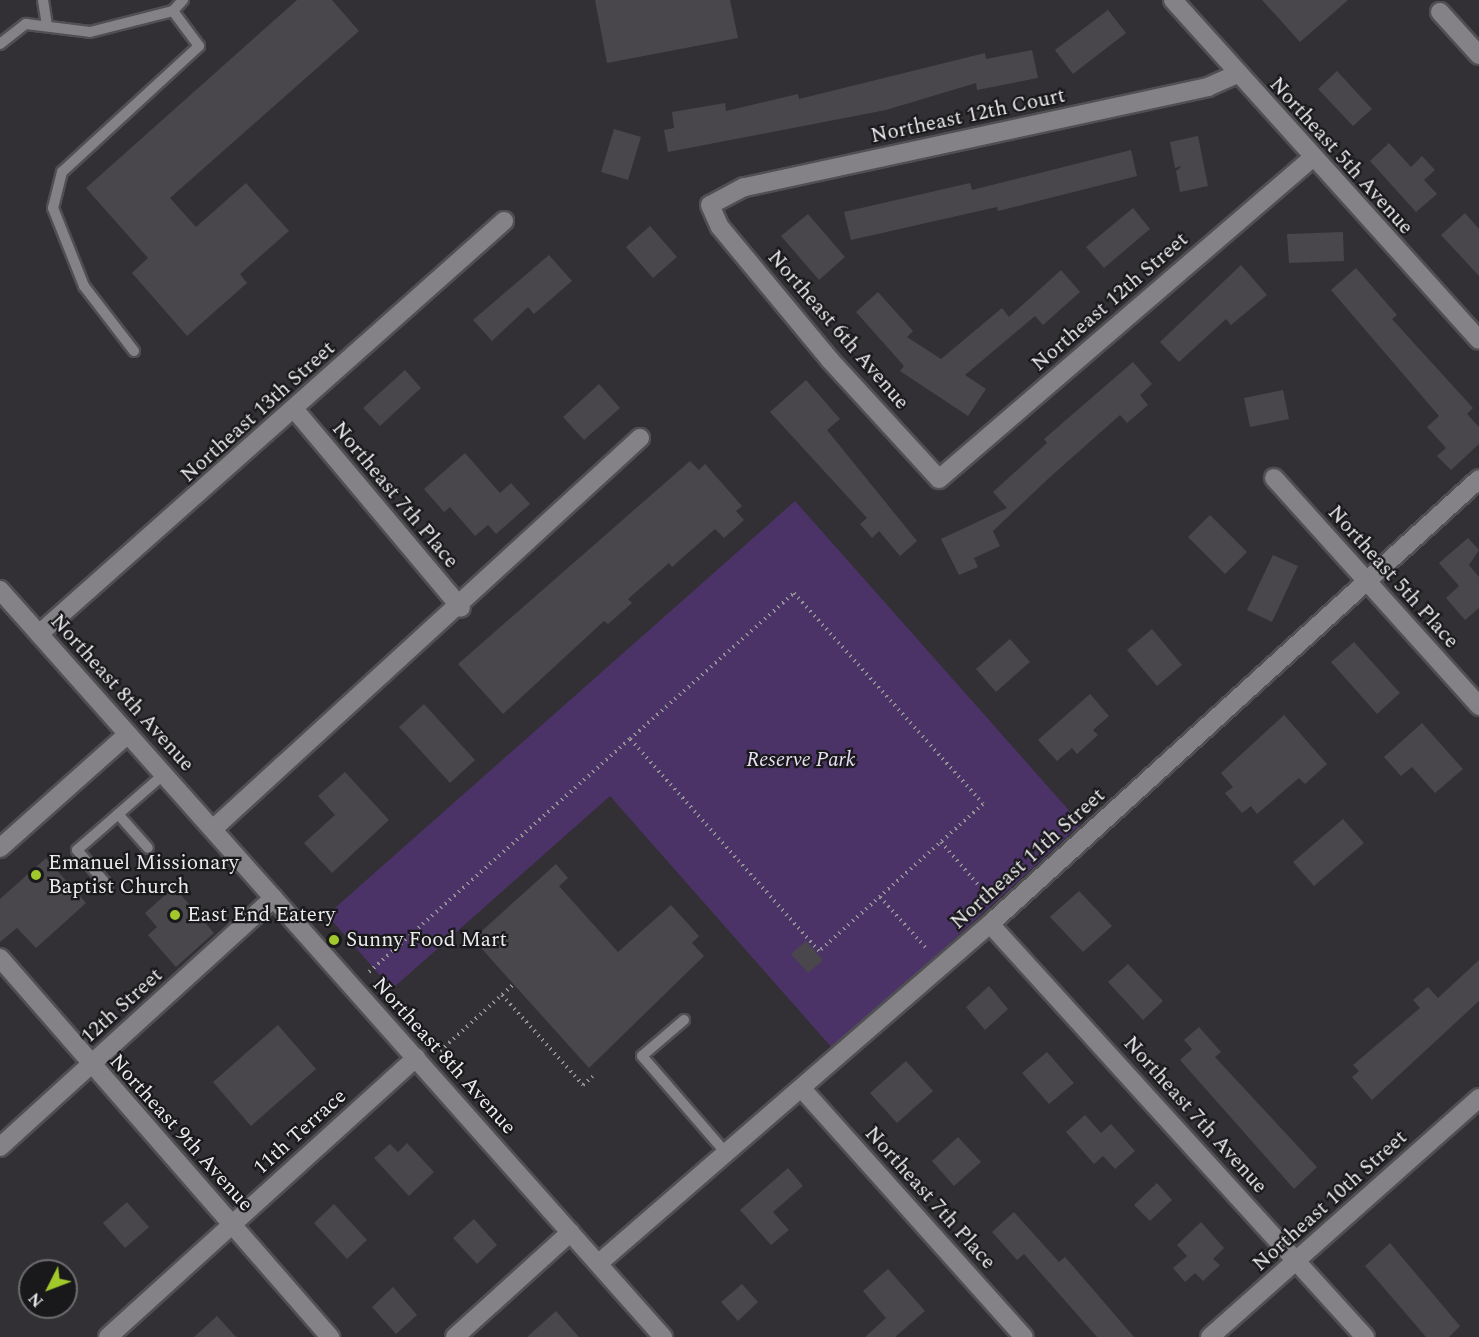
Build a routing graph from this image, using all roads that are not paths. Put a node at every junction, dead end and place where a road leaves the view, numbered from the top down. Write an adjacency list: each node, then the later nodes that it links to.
1 (43, 0): 6 (lane)
2 (183, 0): 4 (lane)
3 (1173, 0): 9 (street, Northeast 5th Avenue)
4 (172, 11): 6 (lane); 14 (lane)
5 (1440, 12): 8 (street)
6 (46, 26): 7 (lane)
7 (0, 44)
8 (1479, 55)
9 (1237, 74): 10 (street, Northeast 5th Avenue); 11 (street, Northeast 12th Court)
10 (1311, 159): 13 (street, Northeast 5th Avenue); 18 (street, Northeast 12th Street)
11 (710, 205): 18 (street, Northeast 6th Avenue)
12 (504, 221): 15 (street, Northeast 13th Street)
13 (1479, 340)
14 (134, 351)
15 (295, 411): 22 (street, Northeast 7th Place); 23 (street, Northeast 13th Street)
16 (640, 438): 22 (street)
17 (1274, 478): 20 (street, Northeast 5th Place)
18 (939, 479)
19 (1479, 479): 20 (street, Northeast 11th Street)
20 (1366, 583): 24 (street, Northeast 5th Place); 33 (street, Northeast 11th Street)
21 (0, 590): 23 (street, Northeast 8th Avenue)
22 (461, 608): 28 (street)
23 (39, 634): 25 (street, Northeast 8th Avenue)
24 (1479, 706)
25 (128, 734): 26 (street, Northeast 8th Avenue); 29 (street)
26 (164, 774): 27 (lane); 28 (street, Northeast 8th Avenue)
27 (118, 814): 30 (lane); 31 (lane)
28 (213, 829): 32 (street, Northeast 8th Avenue)
29 (0, 848)
30 (148, 848)
31 (107, 885)
32 (274, 898): 36 (street, Northeast 8th Avenue); 37 (street, 12th Street)
33 (990, 924): 38 (street, Northeast 11th Street); 44 (street, Northeast 7th Avenue)
34 (0, 958): 37 (street, Northeast 9th Avenue)
35 (684, 1020): 41 (lane)
36 (416, 1058): 42 (street, 11th Terrace); 43 (street, Northeast 8th Avenue)
37 (91, 1065): 40 (street, 12th Street); 42 (street, Northeast 9th Avenue)
38 (803, 1090): 41 (street, Northeast 11th Street); 50 (street, Northeast 7th Place)
39 (1479, 1098): 44 (street, Northeast 10th Street)
40 (0, 1147)
41 (727, 1154): 45 (street, Northeast 11th Street)
42 (232, 1224): 46 (street, 11th Terrace); 47 (street, Northeast 9th Avenue)
43 (571, 1232): 45 (street, Northeast 8th Avenue); 48 (street)
44 (1297, 1261): 51 (street, Northeast 10th Street); 52 (street, Northeast 7th Avenue)
45 (599, 1263): 49 (street, Northeast 8th Avenue)
46 (108, 1337)
47 (330, 1337)
48 (455, 1337)
49 (663, 1337)
50 (1023, 1337)
51 (1210, 1337)
52 (1365, 1337)

